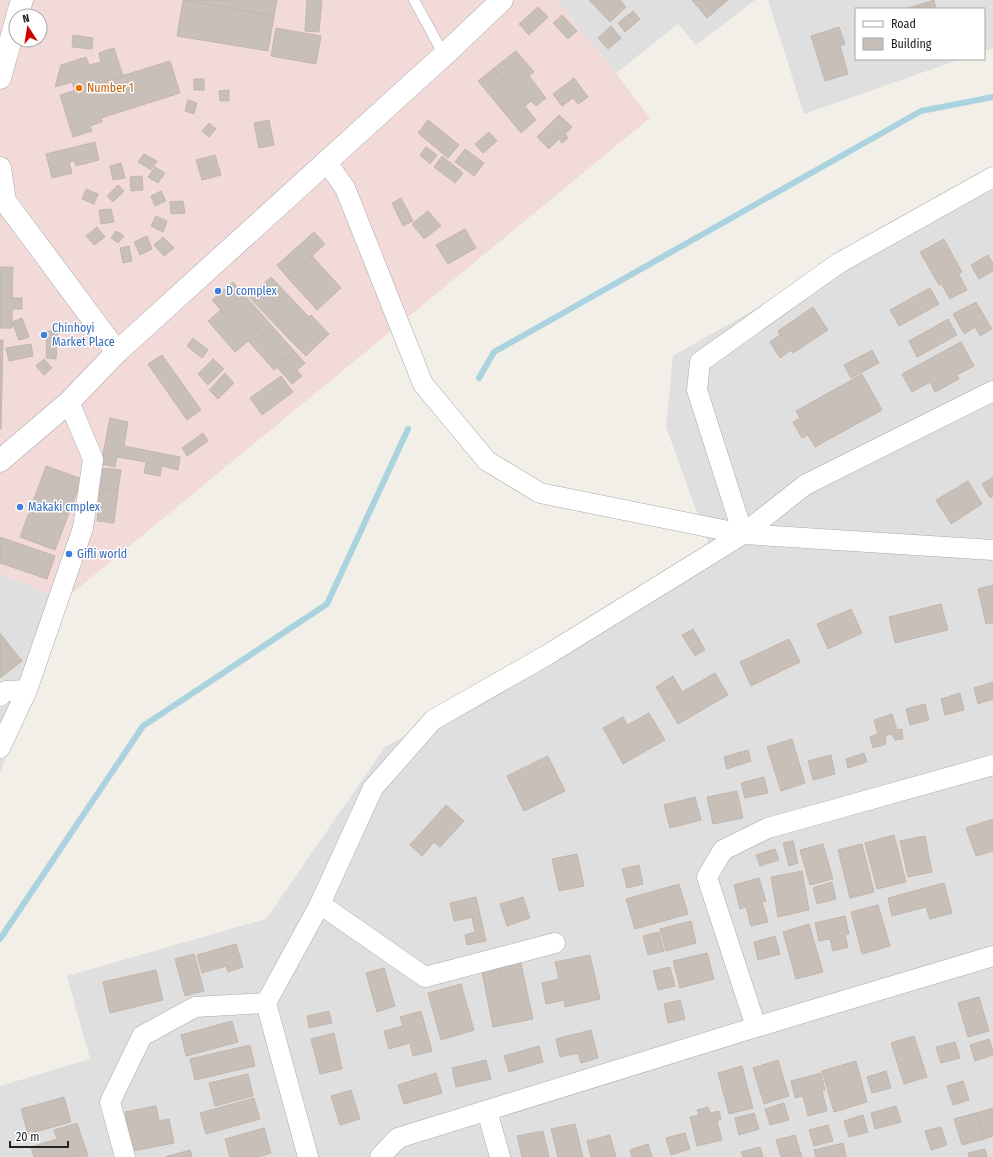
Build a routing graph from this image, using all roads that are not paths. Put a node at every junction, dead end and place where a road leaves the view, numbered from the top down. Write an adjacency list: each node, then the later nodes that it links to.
1 (414, 0): 4 (lane)
2 (502, 0): 4 (street)
3 (8, 48): 5 (street)
4 (444, 55): 6 (street)
5 (0, 78)
6 (326, 161): 9 (street); 13 (street)
7 (0, 168): 9 (street)
8 (993, 177): 13 (street)
9 (117, 352): 11 (street)
10 (993, 391): 13 (street)
11 (69, 402): 12 (street); 15 (street)
12 (0, 461)
13 (743, 534): 14 (street); 19 (street)
14 (993, 550)
15 (27, 690): 16 (street); 17 (street)
16 (0, 696)
17 (0, 748)
18 (993, 765): 23 (street)
19 (320, 904): 20 (street); 22 (street)
20 (555, 943)
21 (993, 956): 23 (street)
22 (266, 1003): 25 (street); 26 (street)
23 (756, 1027): 24 (street)
24 (487, 1111): 27 (street); 28 (street)
25 (125, 1157)
26 (308, 1157)
27 (380, 1157)
28 (500, 1157)

